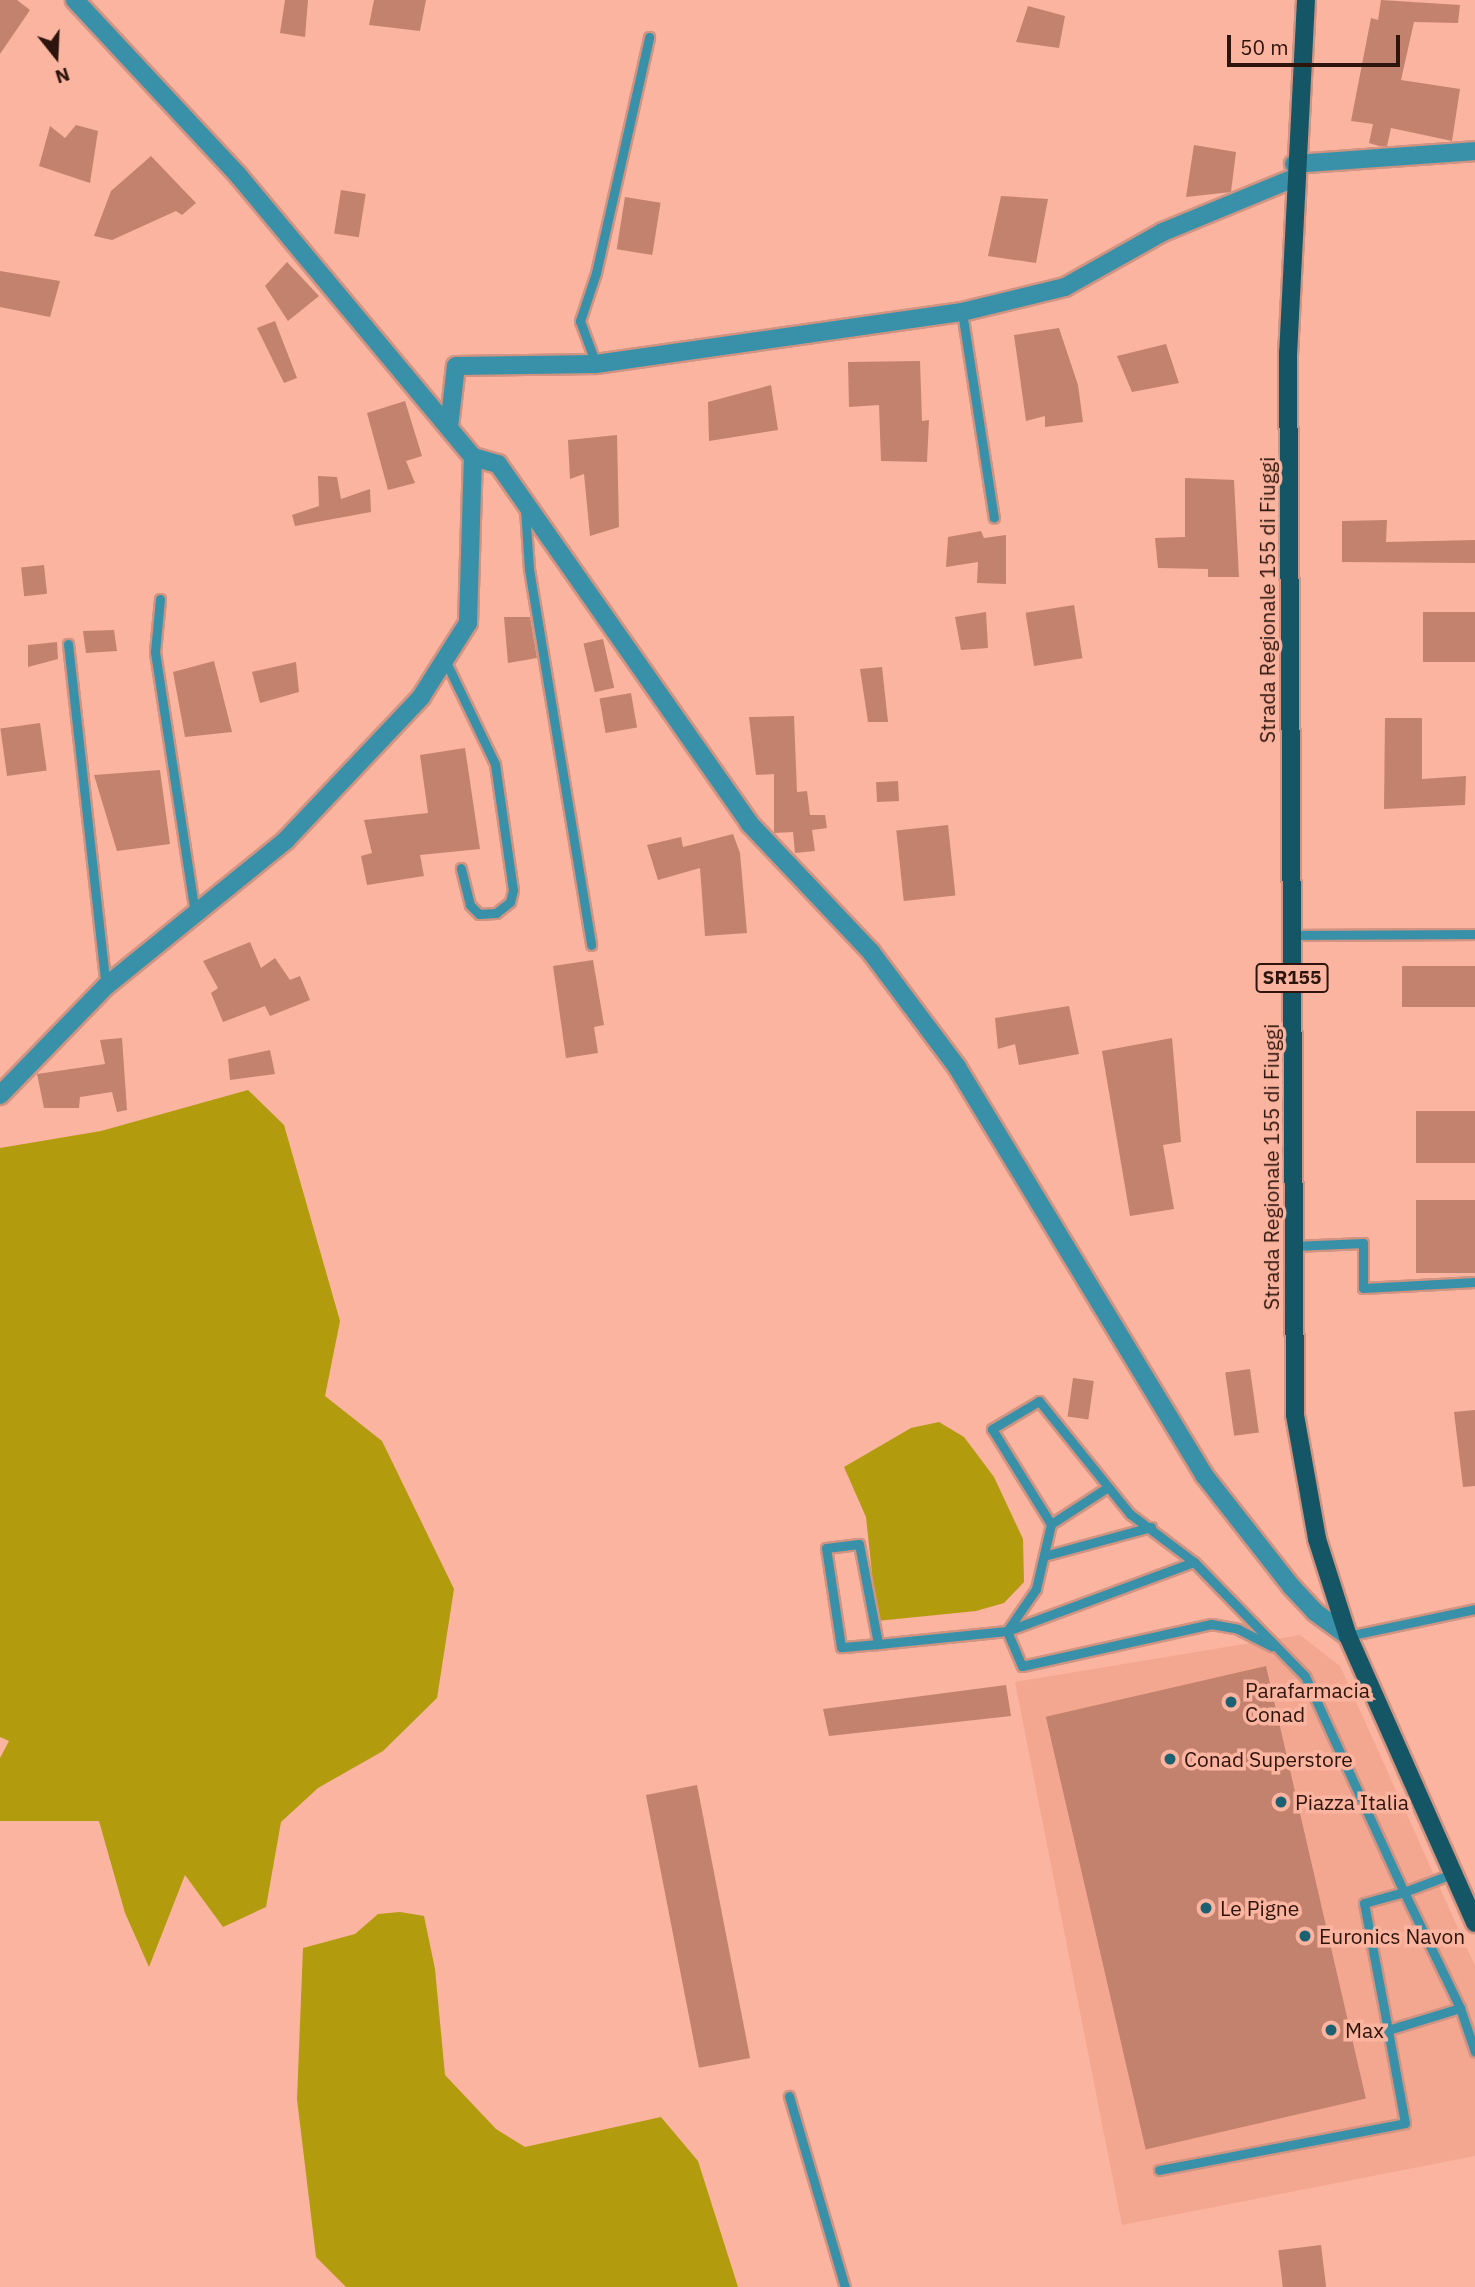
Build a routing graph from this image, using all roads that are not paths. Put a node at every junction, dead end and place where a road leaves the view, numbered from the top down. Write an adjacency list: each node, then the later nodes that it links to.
1 (75, 0): 8 (street)
2 (1306, 0): 5 (main road, Strada Regionale 155 di Fiuggi / SR155)
3 (649, 37): 7 (lane)
4 (1475, 151): 5 (street)
5 (1294, 171): 6 (street); 18 (main road, Strada Regionale 155 di Fiuggi / SR155)
6 (962, 312): 7 (street); 11 (lane)
7 (596, 364): 8 (street)
8 (449, 427): 9 (street)
9 (473, 457): 10 (street); 14 (street)
10 (525, 503): 19 (lane); 31 (street)
11 (994, 518)
12 (160, 598): 16 (lane)
13 (68, 644): 20 (lane)
14 (445, 660): 15 (lane); 16 (street)
15 (461, 868)
16 (195, 914): 20 (street)
17 (1475, 934): 18 (lane)
18 (1292, 935): 22 (main road, Strada Regionale 155 di Fiuggi / SR155)
19 (591, 945)
20 (106, 986): 21 (street)
21 (0, 1095)
22 (1294, 1246): 23 (lane); 31 (main road, Strada Regionale 155 di Fiuggi / SR155)
23 (1475, 1282)
24 (1108, 1486): 25 (lane); 25 (lane); 26 (lane)
25 (1051, 1524): 27 (lane)
26 (1151, 1527): 27 (lane); 28 (lane)
27 (1044, 1556): 30 (lane)
28 (1194, 1562): 30 (lane); 33 (lane)
29 (1475, 1609): 31 (lane)
30 (1007, 1631): 32 (lane); 33 (lane)
31 (1348, 1636): 34 (main road, Strada Regionale 155 di Fiuggi / SR155)
32 (878, 1644): 32 (lane)
33 (1279, 1650): 35 (lane)
34 (1452, 1874): 35 (lane); 36 (main road, Strada Regionale 155 di Fiuggi / SR155)
35 (1404, 1892): 37 (lane); 38 (lane)
36 (1475, 1923)
37 (1460, 2008): 38 (lane); 39 (lane)
38 (1388, 2030): 41 (lane)
39 (1475, 2052)
40 (789, 2096): 42 (lane)
41 (1159, 2170)
42 (845, 2287)

